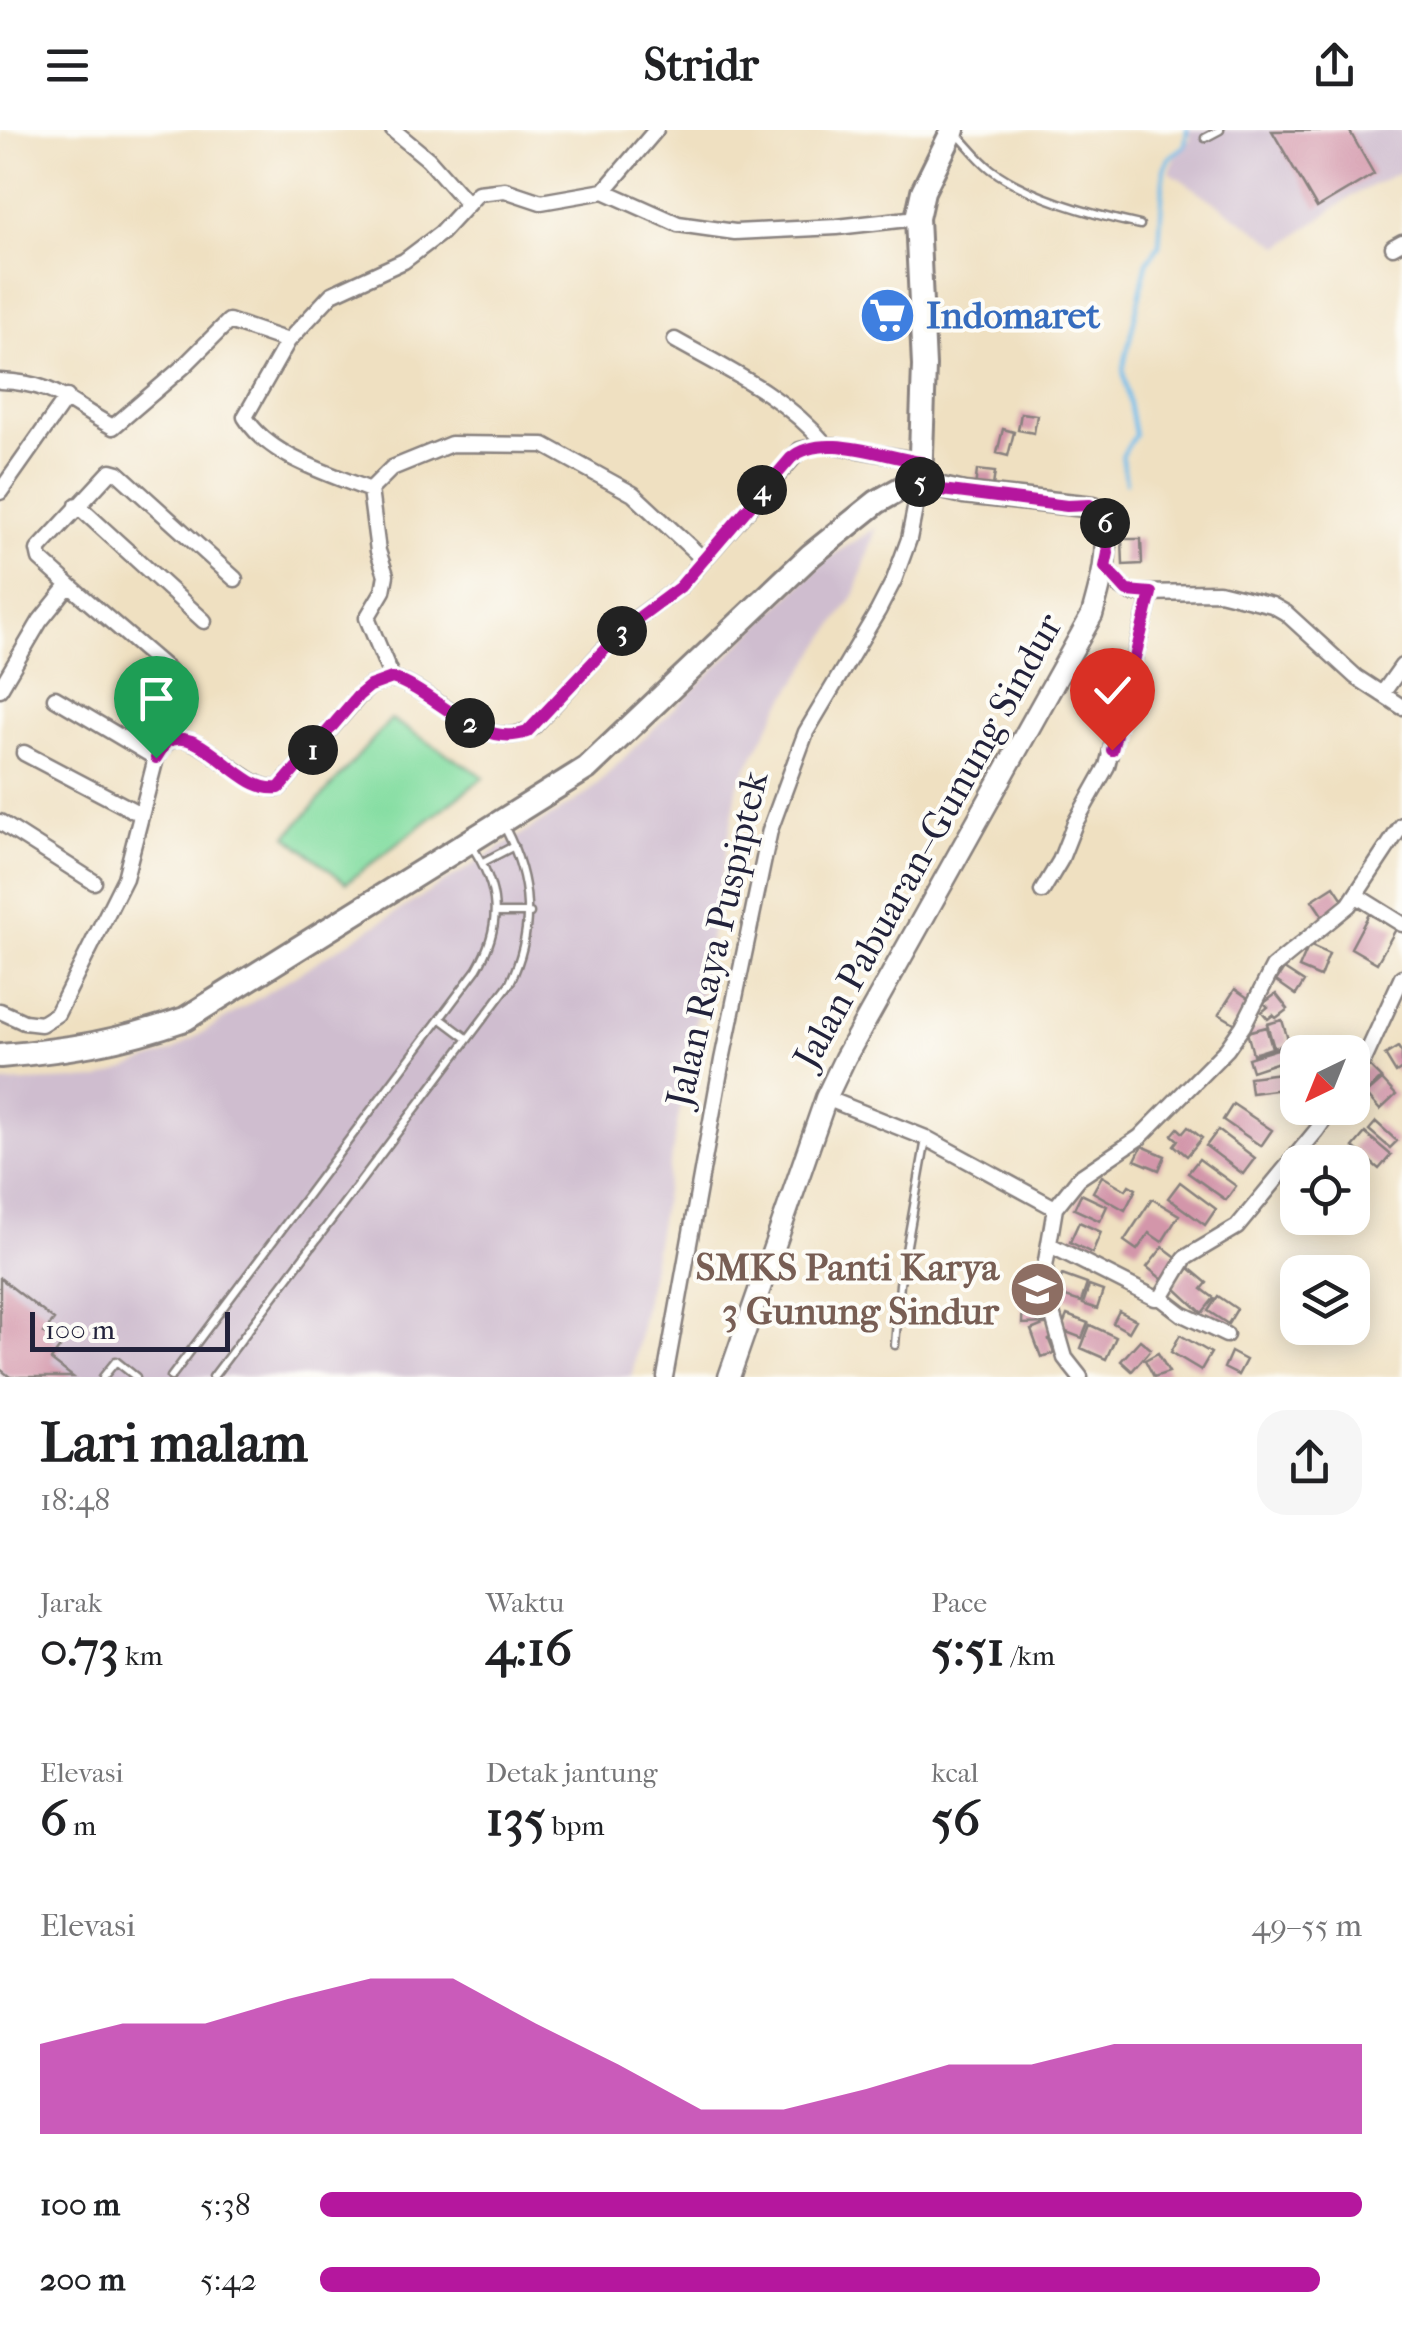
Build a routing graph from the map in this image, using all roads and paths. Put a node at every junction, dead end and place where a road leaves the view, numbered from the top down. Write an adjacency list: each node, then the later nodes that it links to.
1 (393, 130): 7 (street)
2 (656, 130): 6 (street)
3 (953, 130): 8 (main road, Jalan Raya Puspiptek); 9 (lane)
4 (1220, 130): 5 (lane)
5 (1205, 138)
6 (604, 191): 7 (street); 8 (street)
7 (467, 203): 10 (street)
8 (917, 218): 15 (main road, Jalan Raya Puspiptek)
9 (1140, 225)
10 (288, 340): 13 (street); 16 (street)
11 (674, 340): 14 (street)
12 (0, 381): 13 (street)
13 (67, 396): 17 (street)
14 (825, 444): 15 (street); 19 (street)
15 (920, 472): 20 (street, Jalan Pabuaran–Gunung Sindur); 35 (main road); 65 (street, Jalan Raya Puspiptek)
16 (370, 490): 19 (street); 27 (street)
17 (0, 492)
18 (77, 506): 21 (street); 22 (street); 24 (street)
19 (702, 559): 27 (street)
20 (1105, 567): 23 (street); 53 (street, Jalan Pabuaran–Gunung Sindur)
21 (235, 579)
22 (69, 585): 26 (street); 28 (street)
23 (1151, 593): 29 (street); 42 (street)
24 (204, 621)
25 (1402, 666): 29 (street)
26 (168, 670)
27 (392, 678): 33 (street)
28 (0, 690)
29 (1382, 694): 31 (street)
30 (56, 698): 33 (street)
31 (1402, 707)
32 (24, 753): 34 (street)
33 (156, 758): 34 (street)
34 (140, 814): 48 (street)
35 (502, 822): 38 (main road); 39 (lane)
36 (1, 825): 41 (street)
37 (1402, 825): 43 (street)
38 (469, 842): 40 (lane); 52 (main road)
39 (514, 846): 40 (lane); 44 (lane)
40 (483, 862): 45 (lane)
41 (94, 882)
42 (1042, 891)
43 (1357, 896): 46 (street); 56 (street)
44 (530, 912): 45 (lane); 50 (lane)
45 (496, 913): 49 (lane)
46 (1402, 924)
47 (1402, 977): 51 (street)
48 (0, 1012)
49 (440, 1018): 50 (lane); 63 (lane)
50 (468, 1039): 64 (lane)
51 (1370, 1047)
52 (0, 1056)
53 (826, 1098): 55 (street); 66 (street, Jalan Pabuaran–Gunung Sindur)
54 (1320, 1125): 58 (street)
55 (926, 1138): 56 (street); 60 (lane)
56 (1055, 1208): 57 (street)
57 (1050, 1245): 58 (street); 67 (street)
58 (1161, 1298): 59 (street)
59 (1226, 1335)
60 (895, 1345)
61 (103, 1377): 62 (lane)
62 (136, 1377)
63 (171, 1377)
64 (214, 1377)
65 (665, 1377)
66 (729, 1377)
67 (1080, 1377)

